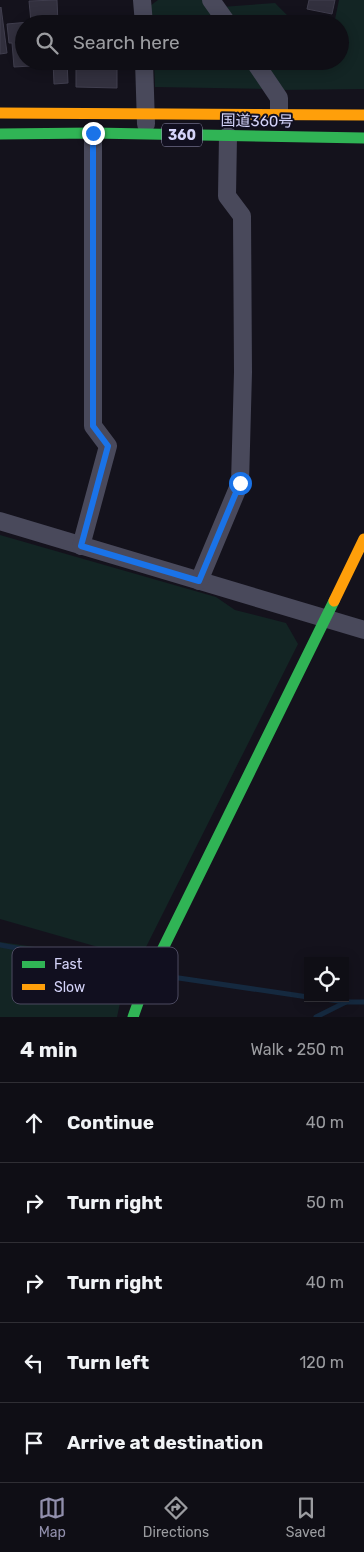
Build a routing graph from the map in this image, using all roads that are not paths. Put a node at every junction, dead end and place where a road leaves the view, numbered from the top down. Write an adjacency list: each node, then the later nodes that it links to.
1 (142, 0): 3 (street)
2 (211, 0): 4 (street)
3 (143, 15)
4 (222, 15)
5 (144, 70): 8 (street)
6 (260, 70): 10 (street)
7 (0, 113): 8 (main road, 国道360号 / 360)
8 (146, 114): 10 (main road, 国道360号 / 360); 13 (street)
9 (364, 115): 10 (main road, 国道360号 / 360)
10 (279, 116)
11 (93, 133): 12 (main road, 国道360号 / 360); 13 (main road, 国道360号 / 360); 18 (street)
12 (0, 134)
13 (146, 134): 14 (main road, 国道360号 / 360)
14 (228, 136): 15 (main road, 国道360号 / 360); 19 (street)
15 (364, 138)
16 (0, 522): 18 (street)
17 (364, 539): 20 (main road)
18 (81, 546): 19 (street)
19 (199, 581): 20 (street)
20 (325, 619): 21 (street); 22 (main road)
21 (364, 630)
22 (164, 947)
23 (138, 1004): 24 (main road)
24 (133, 1017)

